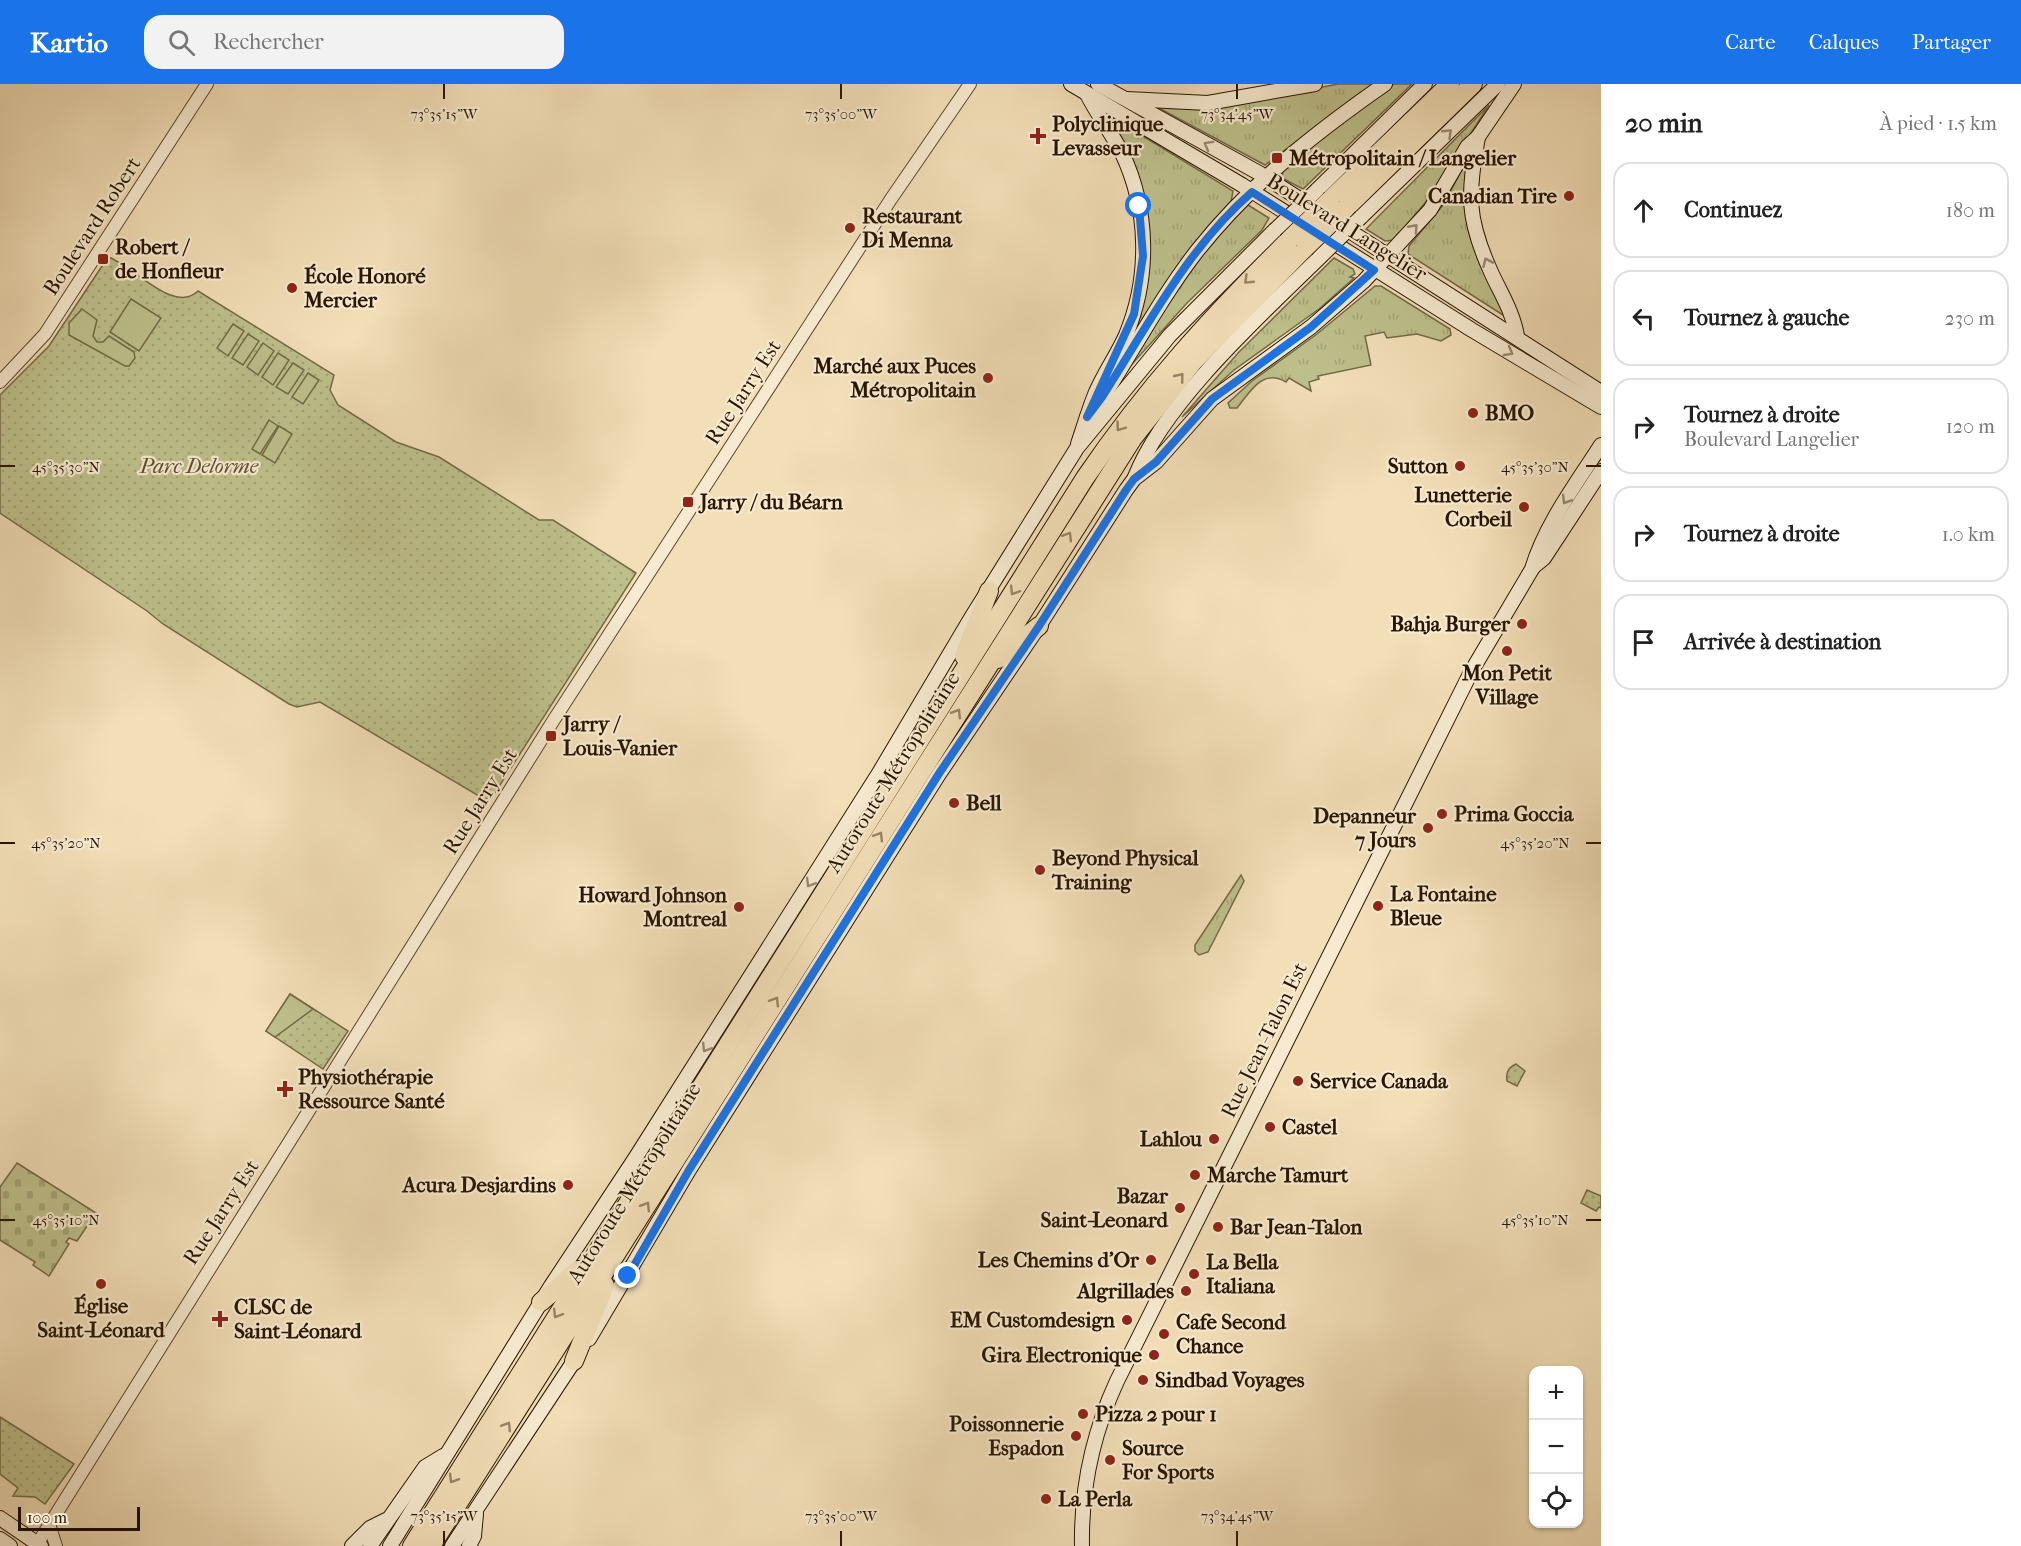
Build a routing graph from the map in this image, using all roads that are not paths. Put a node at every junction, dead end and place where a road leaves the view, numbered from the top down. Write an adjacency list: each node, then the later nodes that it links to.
1 (207, 84): 22 (street, Boulevard Robert)
2 (970, 84): 42 (street, Rue Jarry Est)
3 (1071, 84): 12 (main road, Boulevard Langelier)
4 (1098, 84): 13 (main road, Boulevard Langelier)
5 (1315, 84): 13 (main road)
6 (1385, 84): 15 (main road)
7 (1425, 84): 17 (main road)
8 (1450, 84): 17 (highway, Autoroute Métropolitaine)
9 (1473, 84): 17 (highway, Autoroute Métropolitaine)
10 (1498, 84): 17 (main road, one-way to 10)
11 (1514, 84): 14 (main road)
12 (1087, 94): 16 (main road, Boulevard Langelier); 25 (main road)
13 (1125, 99): 15 (main road, Boulevard Langelier, one-way to 13)
14 (1478, 137): 19 (main road, one-way to 14); 21 (main road, one-way to 14)
15 (1265, 179): 16 (main road); 19 (main road, Boulevard Langelier)
16 (1252, 192): 20 (main road, Boulevard Langelier); 25 (main road)
17 (1339, 203): 18 (highway, Autoroute Métropolitaine, bridge); 18 (main road, bridge)
18 (1297, 244): 27 (main road); 29 (main road); 33 (highway, Autoroute Métropolitaine, one-way to 18); 34 (highway, Autoroute Métropolitaine, one-way to 34)
19 (1388, 255): 20 (main road); 21 (main road, Boulevard Langelier)
20 (1374, 270): 24 (main road, Boulevard Langelier, one-way to 24); 29 (main road)
21 (1517, 336): 23 (main road, Boulevard Langelier)
22 (0, 382)
23 (1598, 388)
24 (1601, 407)
25 (1087, 417): 27 (main road)
26 (1601, 445): 30 (main road, Rue Jean-Talon Est, one-way to 30)
27 (1077, 448): 31 (main road)
28 (1601, 471): 30 (main road, Rue Jean-Talon Est)
29 (1134, 479): 32 (main road)
30 (1532, 569): 54 (main road, Rue Jean-Talon Est)
31 (989, 591): 34 (highway); 36 (main road, one-way to 36)
32 (1039, 626): 33 (highway); 37 (main road)
33 (981, 675): 35 (highway, Autoroute Métropolitaine, one-way to 33)
34 (952, 689): 35 (highway, Autoroute Métropolitaine)
35 (608, 1251): 36 (highway); 37 (highway); 50 (highway, Autoroute Métropolitaine, one-way to 50); 51 (highway, Autoroute Métropolitaine, one-way to 35)
36 (541, 1302): 38 (main road)
37 (574, 1361): 39 (main road)
38 (446, 1454): 41 (main road); 49 (main road)
39 (476, 1514): 52 (main road); 53 (main road)
40 (0, 1518): 44 (main road)
41 (386, 1520): 47 (main road); 48 (main road)
42 (49, 1524): 44 (street, Rue Jarry Est); 46 (street)
43 (0, 1539): 45 (main road)
44 (38, 1545)
45 (10, 1546)
46 (56, 1546)
47 (352, 1546)
48 (370, 1546)
49 (390, 1546)
50 (412, 1546)
51 (431, 1546)
52 (452, 1546)
53 (469, 1546)
54 (1082, 1546)

